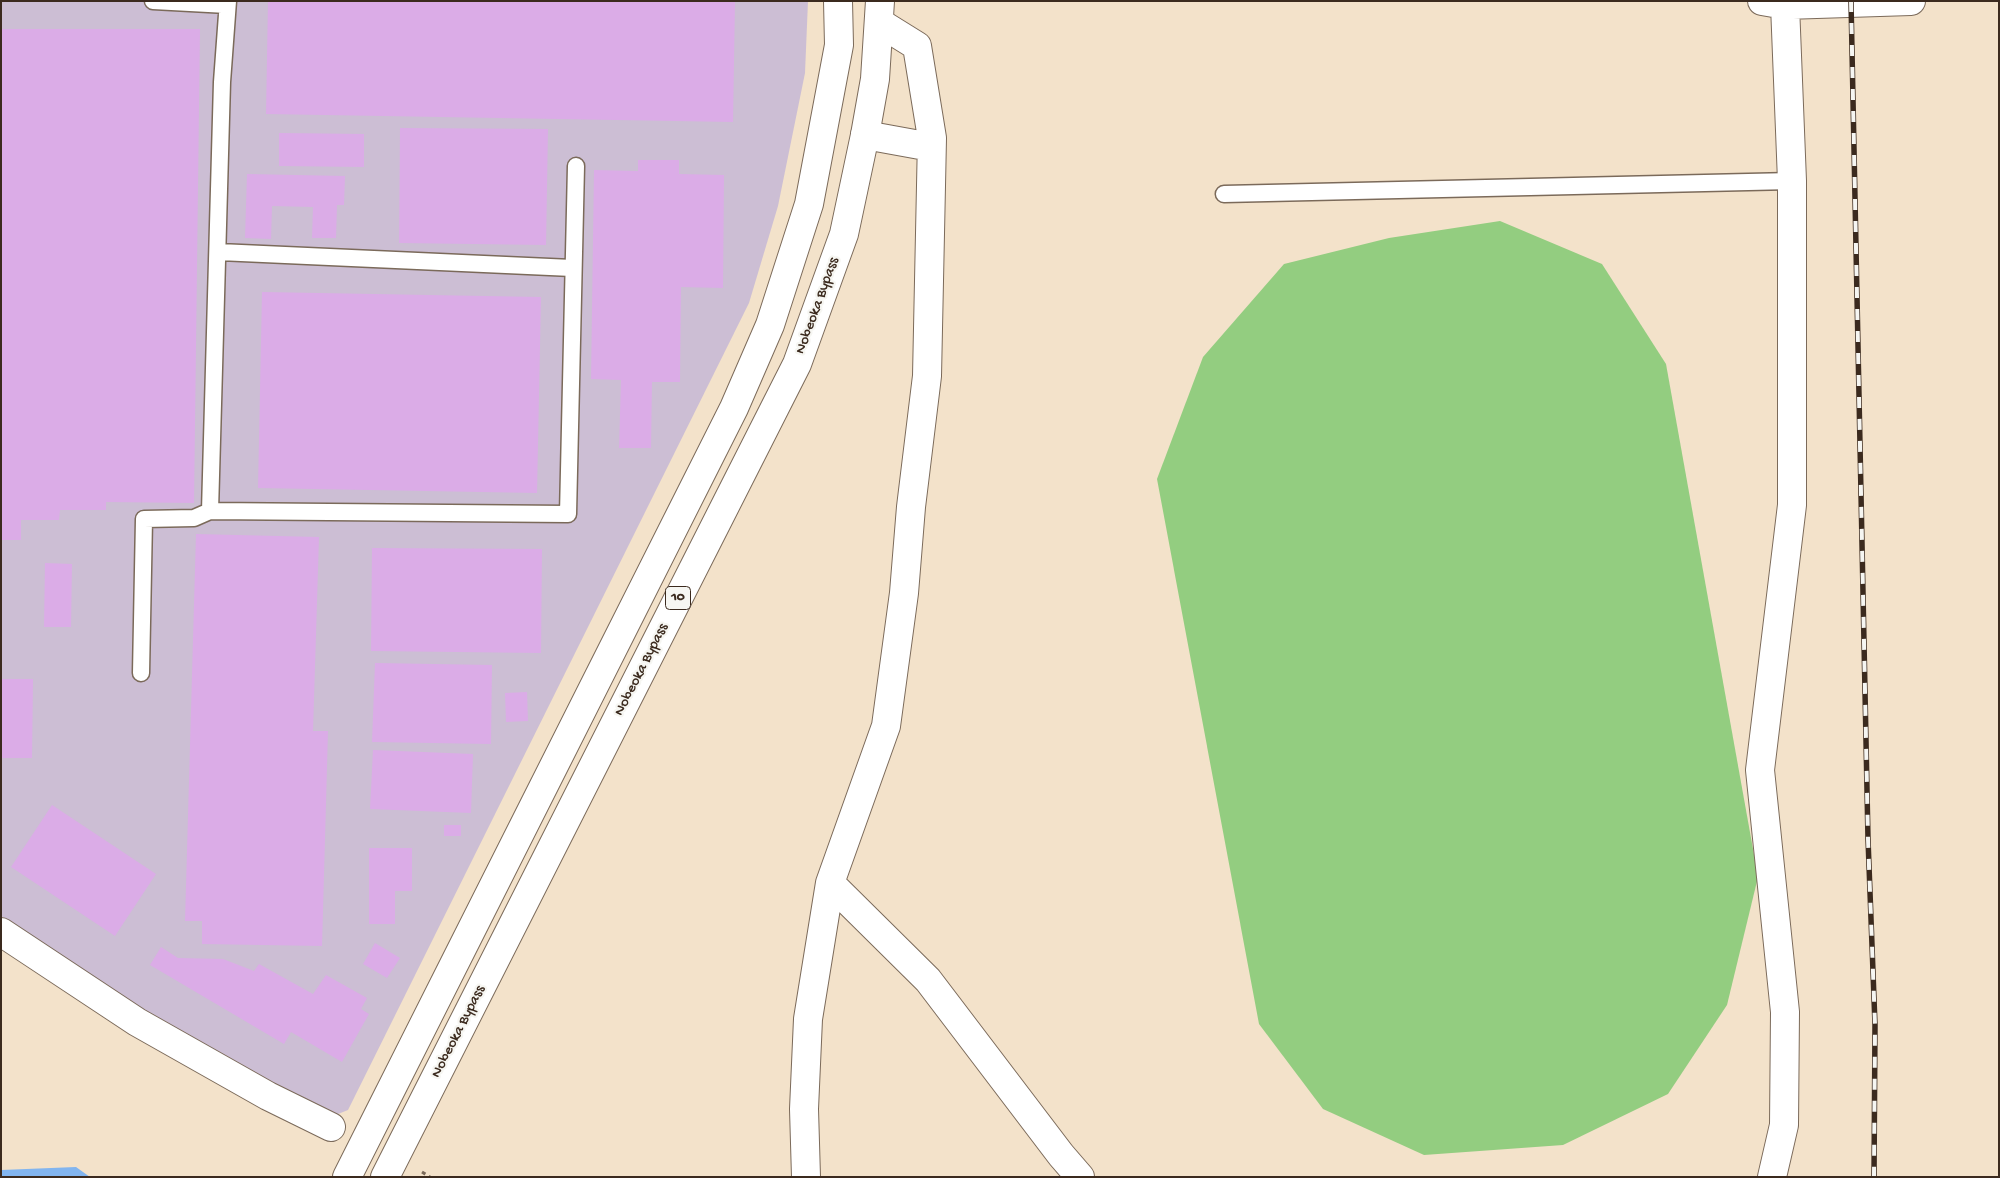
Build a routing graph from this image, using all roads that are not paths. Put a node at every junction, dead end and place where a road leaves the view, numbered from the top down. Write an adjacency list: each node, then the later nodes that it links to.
1 (153, 1): 4 (lane)
2 (838, 1): 20 (main road, 10)
3 (1911, 1): 5 (main road)
4 (228, 3): 12 (lane)
5 (1773, 3): 10 (main road)
6 (880, 12): 7 (main road, Nobeoka Bypass / 10); 8 (main road)
7 (865, 135): 8 (main road); 19 (main road, Nobeoka Bypass / 10)
8 (931, 147): 16 (main road)
9 (576, 166): 13 (lane)
10 (1792, 181): 11 (lane); 23 (main road)
11 (1224, 194)
12 (219, 252): 13 (lane); 14 (lane)
13 (572, 268): 14 (lane)
14 (210, 511): 15 (lane)
15 (141, 673)
16 (830, 883): 21 (main road); 22 (main road)
17 (1, 932): 18 (main road)
18 (331, 1127)
19 (388, 1172)
20 (347, 1177)
21 (806, 1177)
22 (1080, 1177)
23 (1772, 1177)

